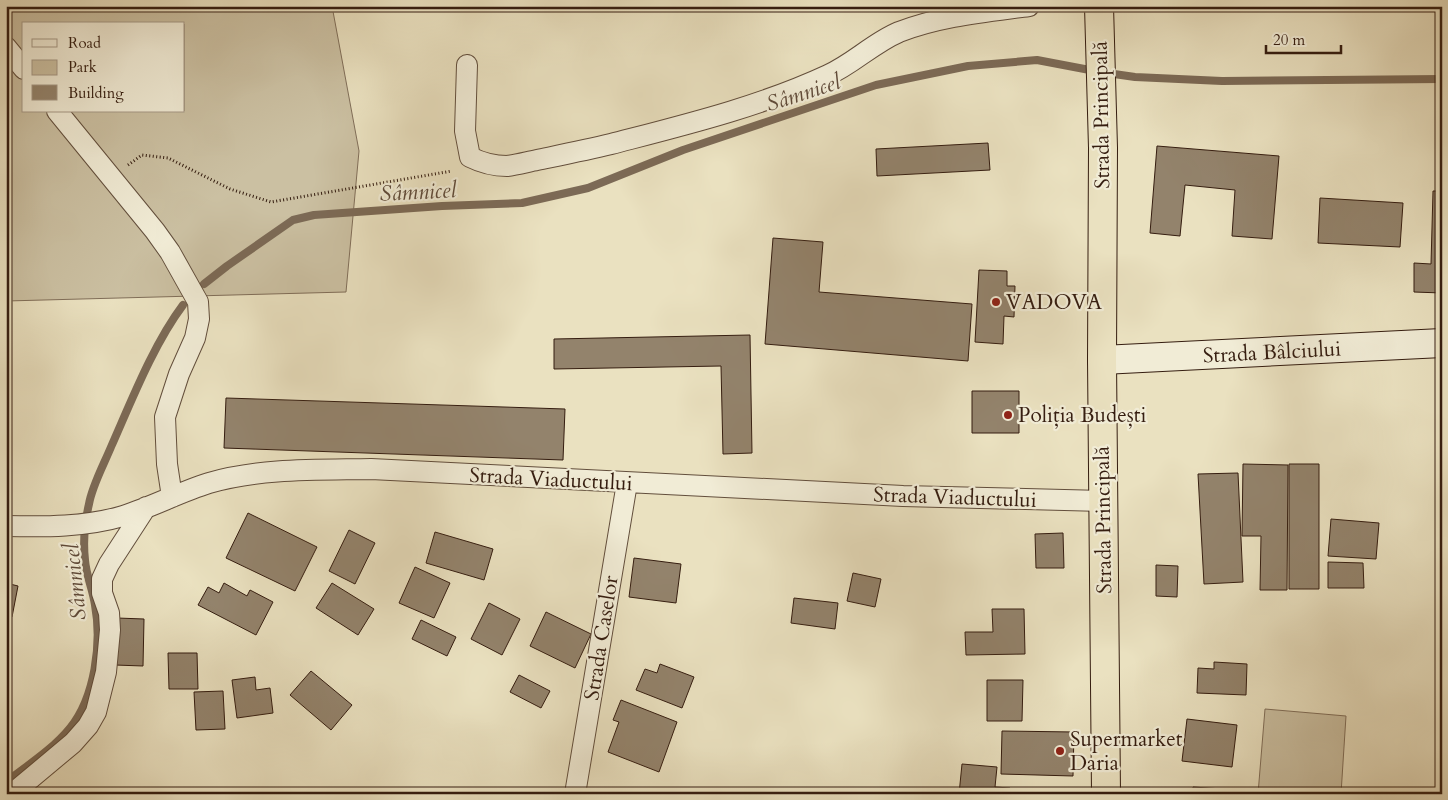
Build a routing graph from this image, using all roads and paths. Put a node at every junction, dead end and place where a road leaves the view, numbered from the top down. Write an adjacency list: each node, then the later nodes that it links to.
1 (1029, 6): 4 (street)
2 (1098, 6): 10 (highway, Strada Principală)
3 (6, 47): 5 (street)
4 (467, 65)
5 (22, 67)
6 (58, 112): 8 (street)
7 (460, 170): 8 (path)
8 (111, 176): 12 (street)
9 (1442, 342): 10 (main road, Strada Bâlciului)
10 (1102, 360): 13 (highway, Strada Principală)
11 (627, 483): 12 (street, Strada Viaductului); 13 (street, Strada Viaductului); 17 (street, Strada Caselor)
12 (172, 497): 14 (street, Strada Viaductului)
13 (1103, 501): 18 (highway, Strada Principală)
14 (146, 507): 15 (street, Strada Viaductului); 16 (street)
15 (6, 526)
16 (12, 794)
17 (575, 794)
18 (1106, 794)

